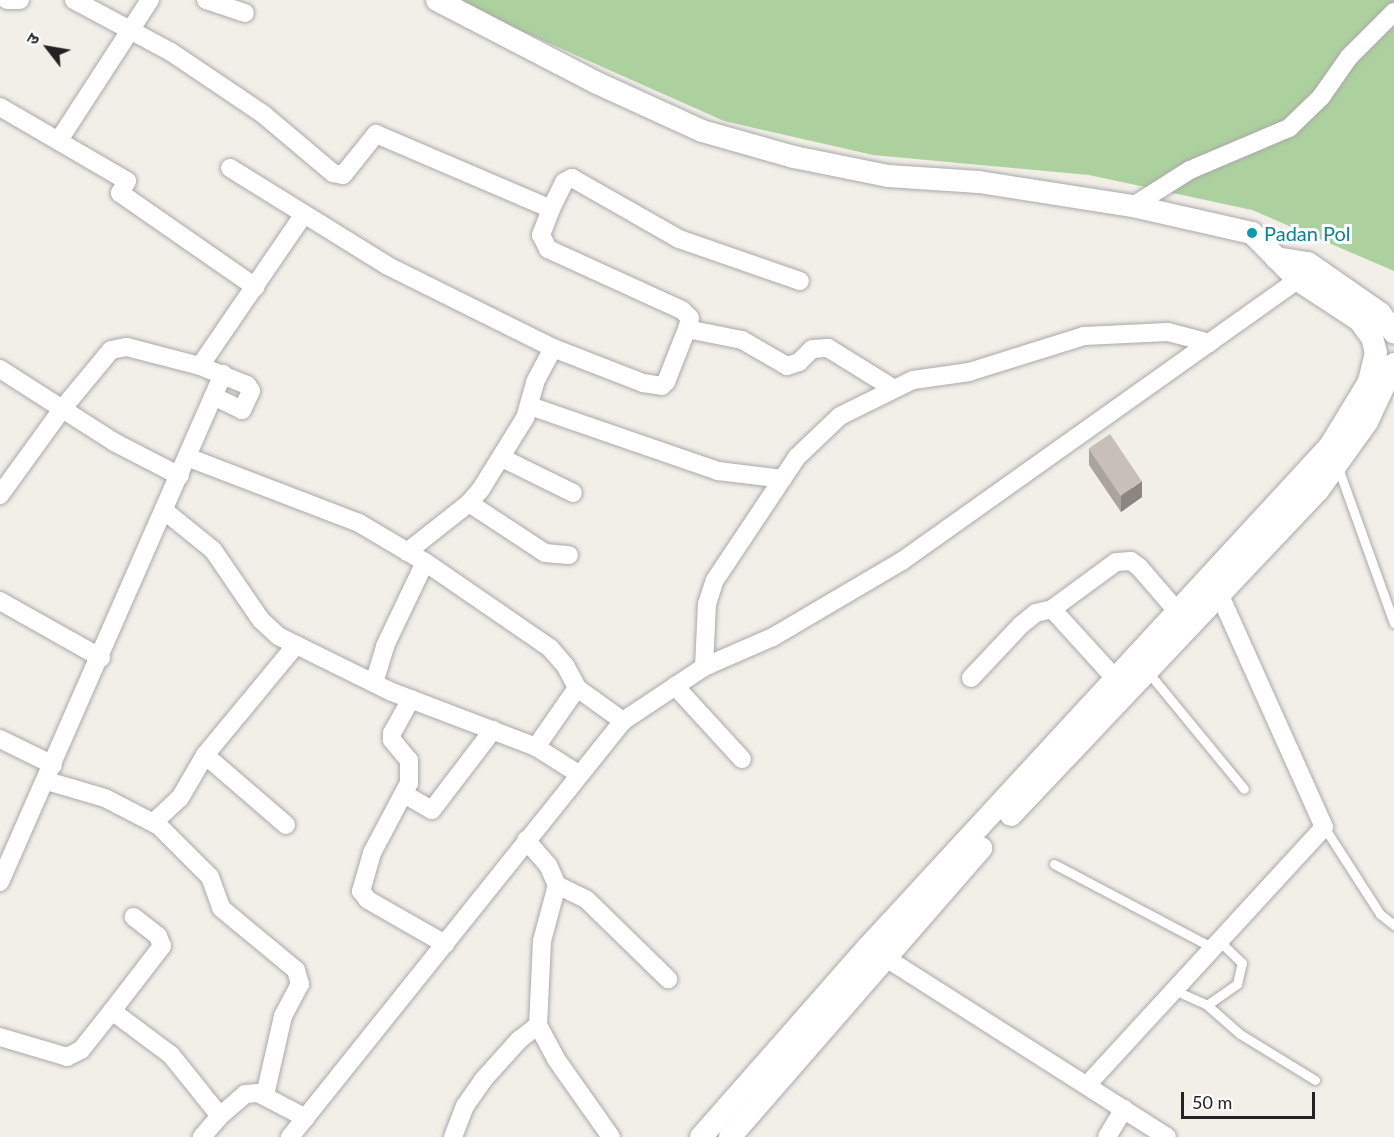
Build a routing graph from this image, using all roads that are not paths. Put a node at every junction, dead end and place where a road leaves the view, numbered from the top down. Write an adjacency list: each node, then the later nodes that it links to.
1 (7, 0): 2 (street)
2 (20, 0)
3 (74, 0): 9 (street)
4 (150, 0): 9 (street)
5 (206, 0): 8 (street)
6 (437, 0): 13 (street)
7 (1394, 12): 13 (street)
8 (245, 13)
9 (130, 29): 11 (street); 14 (street)
10 (0, 107): 11 (street)
11 (59, 140): 18 (street)
12 (230, 168): 15 (street)
13 (1133, 206): 16 (street)
14 (551, 209): 17 (street); 19 (street)
15 (304, 214): 18 (street); 22 (street)
16 (1303, 272): 20 (street); 21 (street); 31 (street)
17 (800, 281)
18 (255, 287): 24 (street)
19 (687, 329): 22 (street); 27 (street)
20 (1394, 332)
21 (1210, 343): 27 (street); 50 (street)
22 (553, 348): 29 (street)
23 (1394, 364): 31 (street)
24 (200, 366): 26 (street); 30 (street)
25 (0, 369): 30 (street)
26 (223, 374): 28 (street); 28 (street)
27 (891, 387): 35 (street)
28 (213, 396): 32 (street)
29 (530, 406): 33 (street); 35 (street)
30 (63, 408): 34 (street); 37 (street)
31 (1333, 455): 43 (street); 46 (street); 47 (lane)
32 (187, 458): 34 (street); 40 (street)
33 (502, 458): 36 (street); 38 (street)
34 (180, 476): 39 (street)
35 (783, 479): 50 (street)
36 (573, 492)
37 (0, 495)
38 (470, 503): 40 (street); 41 (street)
39 (166, 512): 48 (street); 49 (street)
40 (407, 552): 42 (street)
41 (569, 555)
42 (425, 562): 53 (street); 56 (street)
43 (1219, 593): 51 (street); 70 (street)
44 (0, 601): 49 (street)
45 (1052, 609): 46 (street); 52 (street); 54 (street)
46 (1177, 612): 54 (street)
47 (1394, 623)
48 (296, 645): 53 (street); 62 (street)
49 (101, 658): 64 (street)
50 (704, 667): 55 (street)
51 (1146, 670): 54 (street); 66 (lane)
52 (971, 678)
53 (374, 683): 57 (street)
54 (1120, 684): 79 (street)
55 (675, 686): 58 (street); 63 (street)
56 (577, 688): 58 (street); 61 (street)
57 (411, 699): 59 (street); 67 (street)
58 (623, 721): 65 (street)
59 (493, 730): 61 (street); 67 (street)
60 (0, 740): 64 (street)
61 (536, 747): 65 (street)
62 (205, 754): 68 (street); 69 (street)
63 (742, 759)
64 (50, 773): 68 (street); 73 (street)
65 (577, 773): 71 (street)
66 (1244, 789)
67 (404, 794): 77 (street)
68 (154, 822): 89 (street)
69 (286, 825)
70 (1324, 827): 76 (lane); 78 (street)
71 (526, 840): 74 (street); 77 (street)
72 (1054, 864): 78 (lane)
73 (0, 882)
74 (557, 885): 80 (street); 84 (street)
75 (134, 917): 83 (street)
76 (1394, 925)
77 (445, 944): 92 (street)
78 (1216, 945): 81 (street); 82 (lane)
79 (876, 952): 86 (street); 88 (street)
80 (668, 979)
81 (1174, 990): 82 (lane); 88 (street)
82 (1207, 1005): 87 (lane)
83 (112, 1011): 85 (street); 91 (street)
84 (538, 1025): 95 (street); 96 (street)
85 (0, 1037)
86 (787, 1055): 97 (street); 98 (street)
87 (1315, 1080)
88 (1087, 1085): 90 (street)
89 (265, 1095): 91 (street); 92 (street)
90 (1124, 1109): 99 (street); 100 (street)
91 (220, 1116): 93 (street)
92 (306, 1118): 94 (street)
93 (202, 1137)
94 (290, 1137)
95 (453, 1137)
96 (611, 1137)
97 (700, 1137)
98 (730, 1137)
99 (1107, 1137)
100 (1167, 1137)

